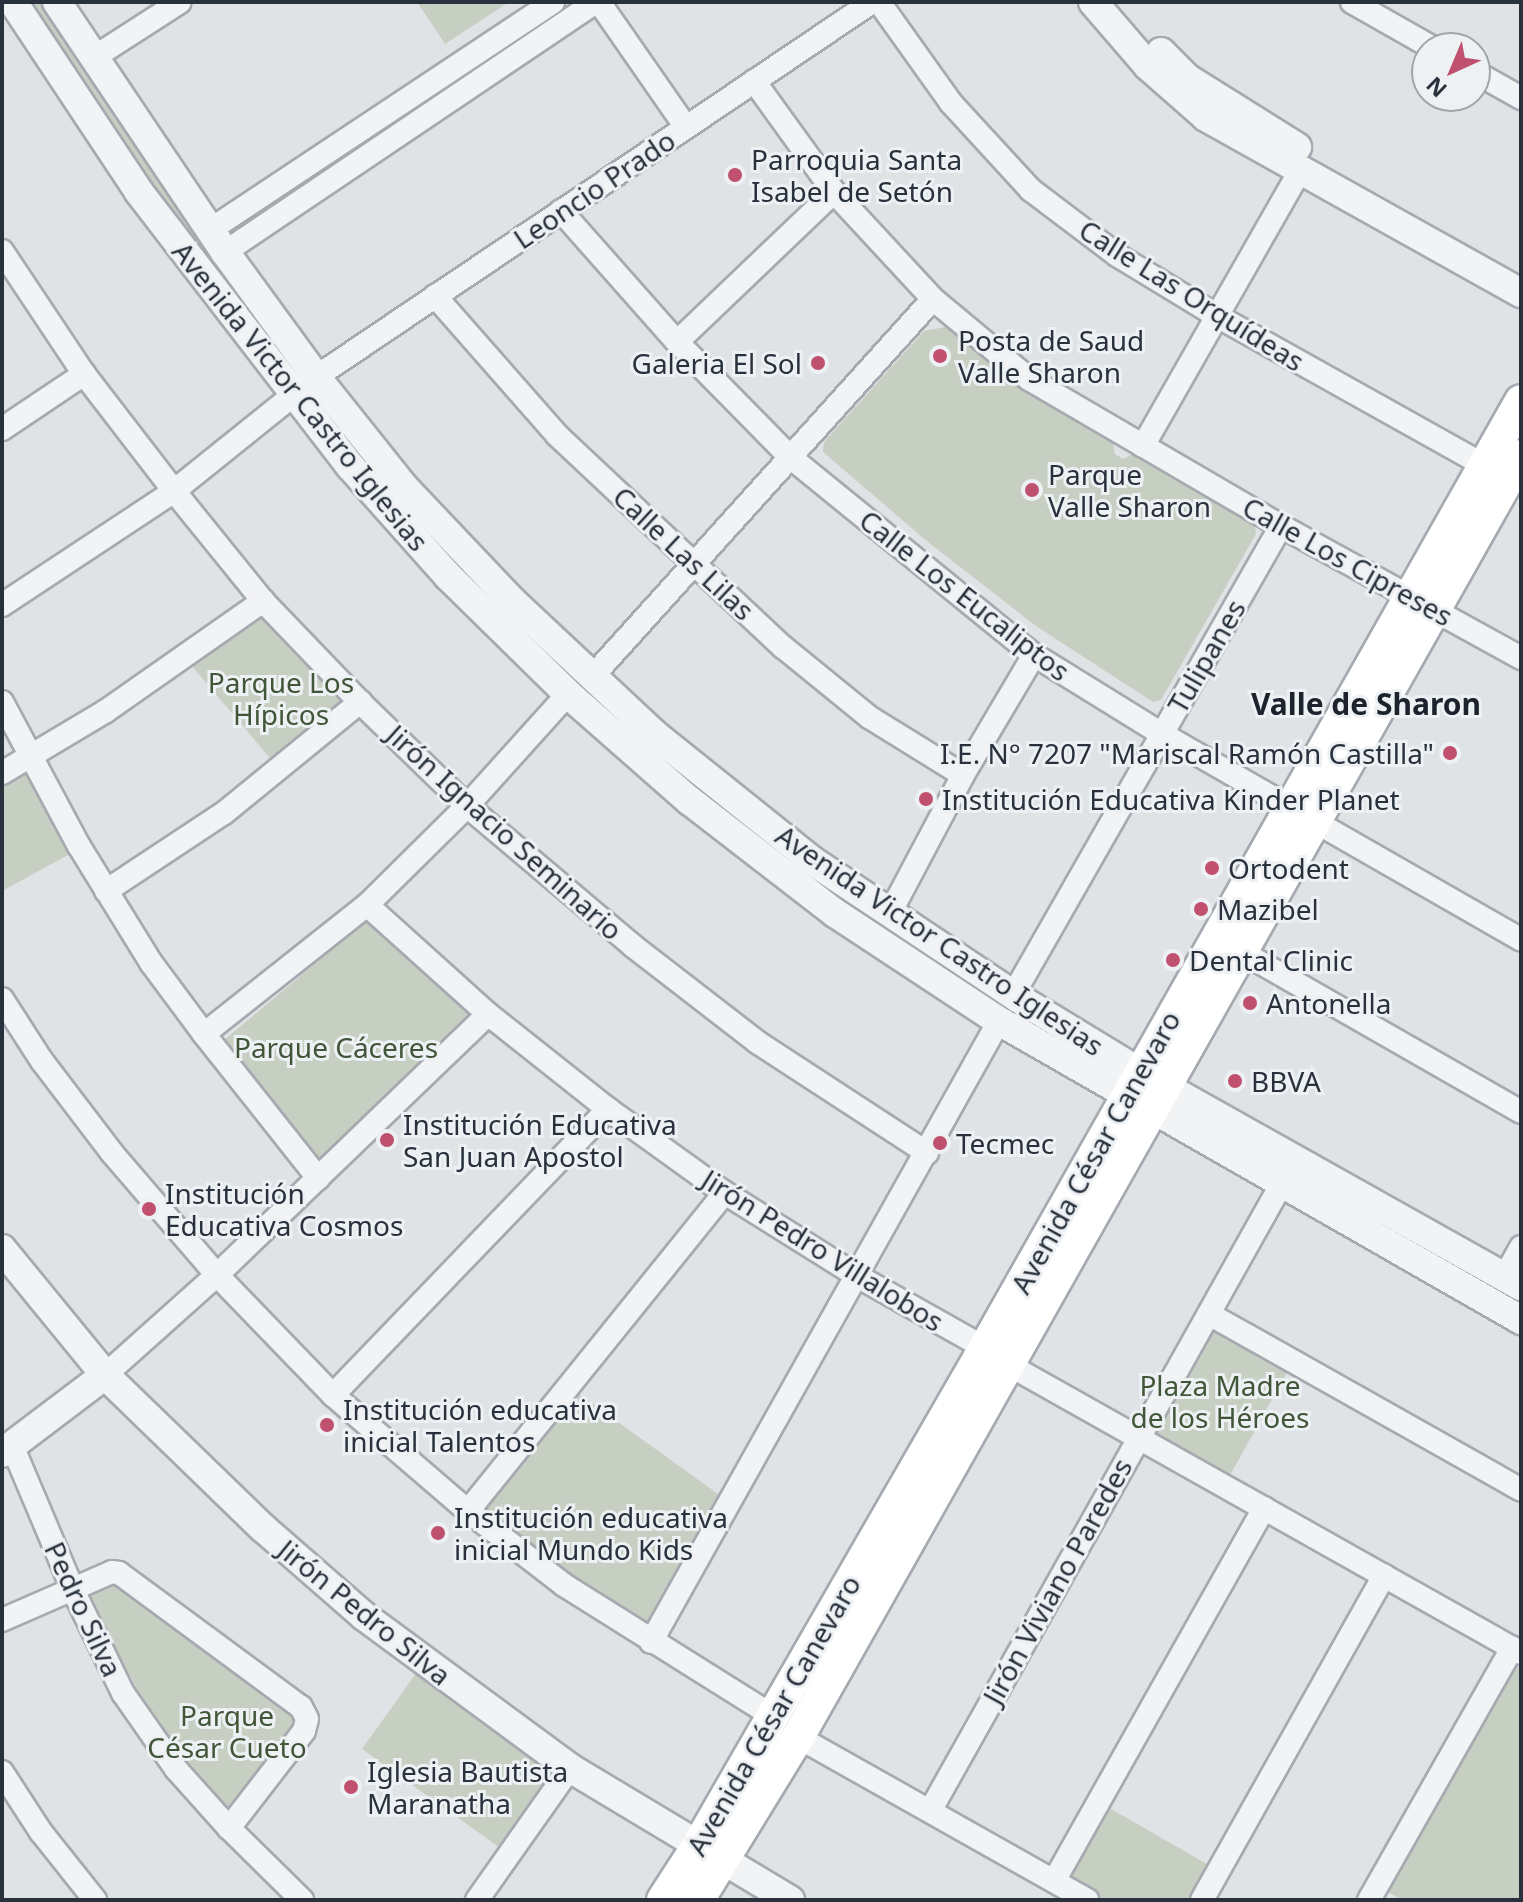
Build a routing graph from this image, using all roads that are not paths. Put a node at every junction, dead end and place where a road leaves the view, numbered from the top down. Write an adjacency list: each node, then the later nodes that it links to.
1 (13, 2): 30 (street, Avenida Victor Castro Iglesias)
2 (57, 2): 12 (street, Avenida Victor Castro Iglesias)
3 (180, 2): 12 (street)
4 (553, 2): 20 (street)
5 (598, 2): 16 (street); 20 (street)
6 (872, 2): 13 (street, Leoncio Prado)
7 (879, 2): 26 (street, Calle Las Orquídeas)
8 (1093, 2): 17 (street)
9 (1114, 2): 22 (street)
10 (1352, 2): 11 (street)
11 (1411, 36)
12 (93, 58): 20 (street, Avenida Victor Castro Iglesias)
13 (754, 81): 16 (street, Leoncio Prado); 18 (street, Calle Los Cipreses)
14 (1491, 81): 15 (street)
15 (1521, 98)
16 (686, 127): 19 (street, Leoncio Prado)
17 (1300, 171): 23 (street); 26 (street)
18 (834, 192): 25 (street, Calle Los Cipreses); 27 (street)
19 (561, 211): 24 (street, Leoncio Prado); 27 (street, Calle Los Eucaliptos)
20 (218, 241): 29 (street, Avenida Victor Castro Iglesias)
21 (2, 251): 28 (street, Jirón Ignacio Seminario)
22 (1521, 273)
23 (1521, 293)
24 (435, 296): 29 (street, Leoncio Prado); 39 (street, Calle Las Lilas)
25 (933, 299): 33 (street, Calle Los Cipreses); 35 (street)
26 (1217, 316): 33 (street); 36 (street, Calle Las Orquídeas)
27 (677, 342): 35 (street, Calle Los Eucaliptos)
28 (84, 374): 32 (street); 37 (street, Jirón Ignacio Seminario)
29 (316, 377): 30 (street, Leoncio Prado); 45 (street, Avenida Victor Castro Iglesias)
30 (292, 394): 37 (street, Leoncio Prado); 45 (street, Avenida Victor Castro Iglesias)
31 (1521, 401): 36 (main road, Avenida César Canevaro)
32 (2, 429)
33 (1143, 446): 38 (street, Calle Los Cipreses)
34 (1521, 456): 36 (main road, Avenida César Canevaro)
35 (790, 457): 39 (street); 43 (street, Calle Los Eucaliptos)
36 (1503, 482): 41 (main road, Avenida César Canevaro)
37 (174, 491): 40 (street, Jirón Ignacio Seminario); 42 (street, Leoncio Prado)
38 (1281, 526): 41 (street, Calle Los Cipreses); 48 (street, Tulipanes)
39 (694, 563): 45 (street); 51 (street, Calle Las Lilas)
40 (263, 601): 47 (street, Jirón Ignacio Seminario); 49 (street)
41 (1422, 602): 44 (street, Calle Los Cipreses); 53 (main road, Avenida César Canevaro)
42 (2, 605)
43 (1034, 655): 48 (street, Calle Los Eucaliptos); 51 (street)
44 (1521, 658)
45 (579, 686): 52 (street); 56 (street, Avenida Victor Castro Iglesias); 62 (street, Avenida Victor Castro Iglesias)
46 (2, 702): 49 (street)
47 (360, 702): 52 (street, Jirón Ignacio Seminario); 54 (street)
48 (1162, 734): 53 (street, Calle Los Eucaliptos); 59 (street, Tulipanes)
49 (29, 759): 50 (street); 54 (street)
50 (2, 773)
51 (963, 775): 56 (street)
52 (467, 806): 55 (street); 67 (street, Jirón Ignacio Seminario)
53 (1302, 815): 57 (street, Calle Los Eucaliptos); 58 (main road, Avenida César Canevaro); 64 (main road, Avenida César Canevaro)
54 (106, 891): 63 (street)
55 (367, 905): 61 (street, Jirón Pedro Villalobos); 63 (street)
56 (890, 913): 59 (street, Avenida Victor Castro Iglesias)
57 (1521, 940)
58 (1240, 951): 64 (main road, Avenida César Canevaro); 66 (street)
59 (1013, 995): 64 (street, Avenida Victor Castro Iglesias)
60 (2, 999): 73 (street)
61 (488, 1014): 65 (street, Jirón Pedro Villalobos); 68 (street)
62 (999, 1021): 64 (street, Avenida Victor Castro Iglesias); 67 (street)
63 (204, 1034): 68 (street)
64 (1147, 1092): 69 (street, Avenida Victor Castro Iglesias); 75 (street, Avenida Victor Castro Iglesias); 78 (main road, Avenida César Canevaro)
65 (608, 1109): 70 (street, Jirón Pedro Villalobos); 80 (street)
66 (1521, 1112)
67 (927, 1153): 74 (street)
68 (318, 1178): 73 (street)
69 (1281, 1185): 76 (street, Jirón Viviano Paredes); 77 (street, Avenida Victor Castro Iglesias)
70 (725, 1193): 74 (street, Jirón Pedro Villalobos); 85 (street)
71 (1521, 1247): 75 (street)
72 (2, 1249): 79 (street, Jirón Pedro Silva)
73 (217, 1275): 79 (street); 80 (street)
74 (859, 1277): 78 (street, Jirón Pedro Villalobos); 89 (street)
75 (1513, 1281)
76 (1209, 1314): 81 (street, Jirón Viviano Paredes); 83 (street)
77 (1521, 1320)
78 (997, 1356): 81 (street, Jirón Pedro Villalobos); 91 (main road, Avenida César Canevaro); 92 (main road, Avenida César Canevaro)
79 (105, 1375): 82 (street); 93 (street, Jirón Pedro Silva)
80 (333, 1395): 85 (street)
81 (1137, 1437): 84 (street, Jirón Pedro Villalobos); 95 (street, Jirón Viviano Paredes)
82 (8, 1451): 87 (street, Pedro Silva)
83 (1521, 1490)
84 (1264, 1508): 86 (street, Jirón Pedro Villalobos); 98 (street)
85 (468, 1511): 89 (street)
86 (1384, 1576): 90 (street, Jirón Pedro Villalobos); 107 (street)
87 (72, 1588): 88 (street); 96 (street, Pedro Silva); 96 (street)
88 (2, 1620)
89 (651, 1642): 91 (street)
90 (1517, 1651): 99 (street)
91 (773, 1716): 97 (main road, Avenida César Canevaro)
92 (798, 1737): 95 (street); 97 (main road, Avenida César Canevaro)
93 (570, 1768): 97 (street, Jirón Pedro Silva); 102 (street)
94 (2, 1772): 100 (street)
95 (930, 1811): 98 (street)
96 (229, 1828): 101 (street, Pedro Silva)
97 (710, 1854): 103 (main road, Avenida César Canevaro); 104 (main road, Avenida César Canevaro); 105 (street, Jirón Pedro Silva)
98 (1054, 1881): 106 (street)
99 (1375, 1898)
100 (95, 1900)
101 (302, 1900)
102 (477, 1900)
103 (663, 1900)
104 (698, 1900)
105 (790, 1900)
106 (1087, 1900)
107 (1202, 1900)

